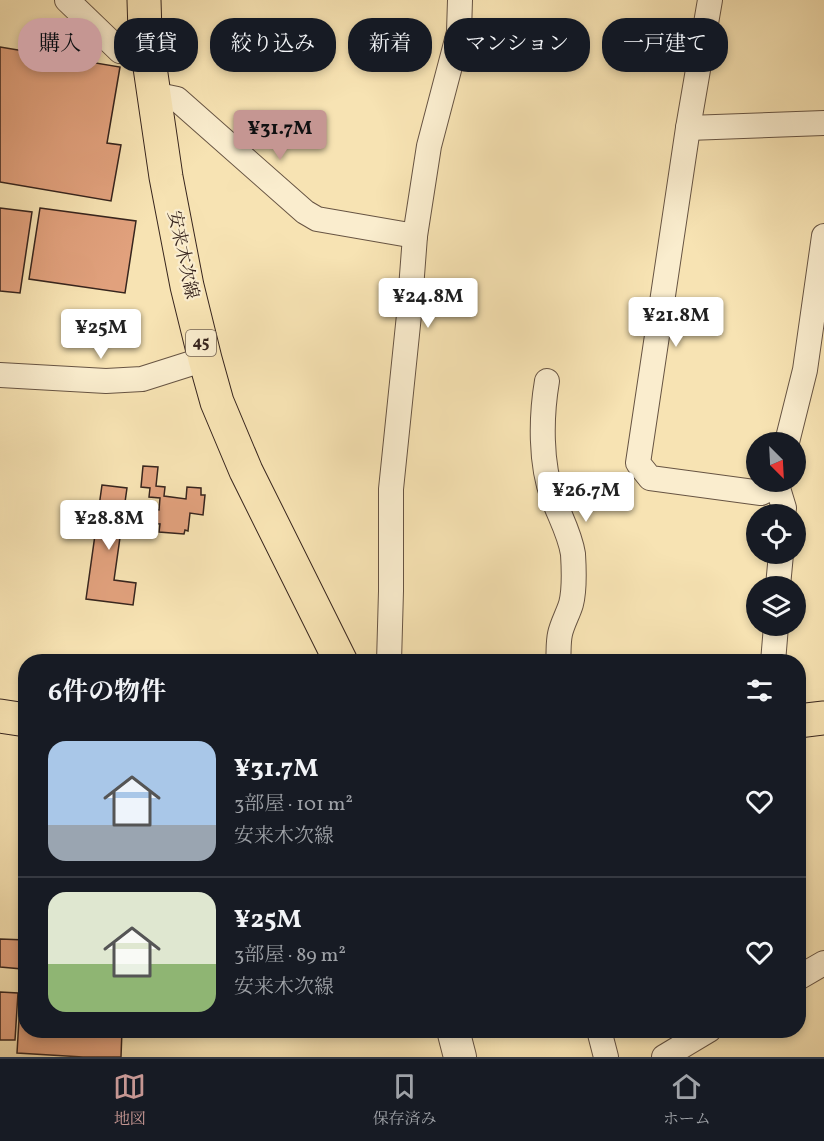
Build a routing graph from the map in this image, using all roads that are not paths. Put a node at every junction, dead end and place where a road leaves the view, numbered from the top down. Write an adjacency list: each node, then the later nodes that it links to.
1 (67, 0): 6 (street)
2 (144, 0): 5 (main road, 安来木次線 / 45)
3 (460, 0): 11 (street)
4 (710, 0): 10 (street)
5 (145, 18)
6 (114, 45)
7 (150, 72): 8 (main road, 安来木次線 / 45)
8 (153, 94): 11 (street); 13 (main road, 安来木次線 / 45)
9 (824, 123): 10 (street)
10 (688, 128): 17 (street)
11 (415, 236): 22 (street)
12 (824, 236): 16 (street)
13 (205, 359): 14 (street); 21 (main road, 安来木次線 / 45)
14 (0, 375)
15 (547, 381): 23 (street)
16 (790, 432)
17 (746, 492)
18 (747, 492): 19 (street)
19 (764, 492)
20 (775, 636): 24 (street)
21 (337, 654)
22 (389, 654)
23 (559, 654)
24 (774, 654)
25 (0, 716): 27 (main road)
26 (824, 718): 28 (main road)
27 (18, 719)
28 (806, 720)
29 (824, 963): 30 (street)
30 (806, 973)
31 (455, 1038): 34 (street)
32 (601, 1038): 35 (street)
33 (696, 1038): 36 (street)
34 (460, 1057)
35 (606, 1057)
36 (664, 1057)

